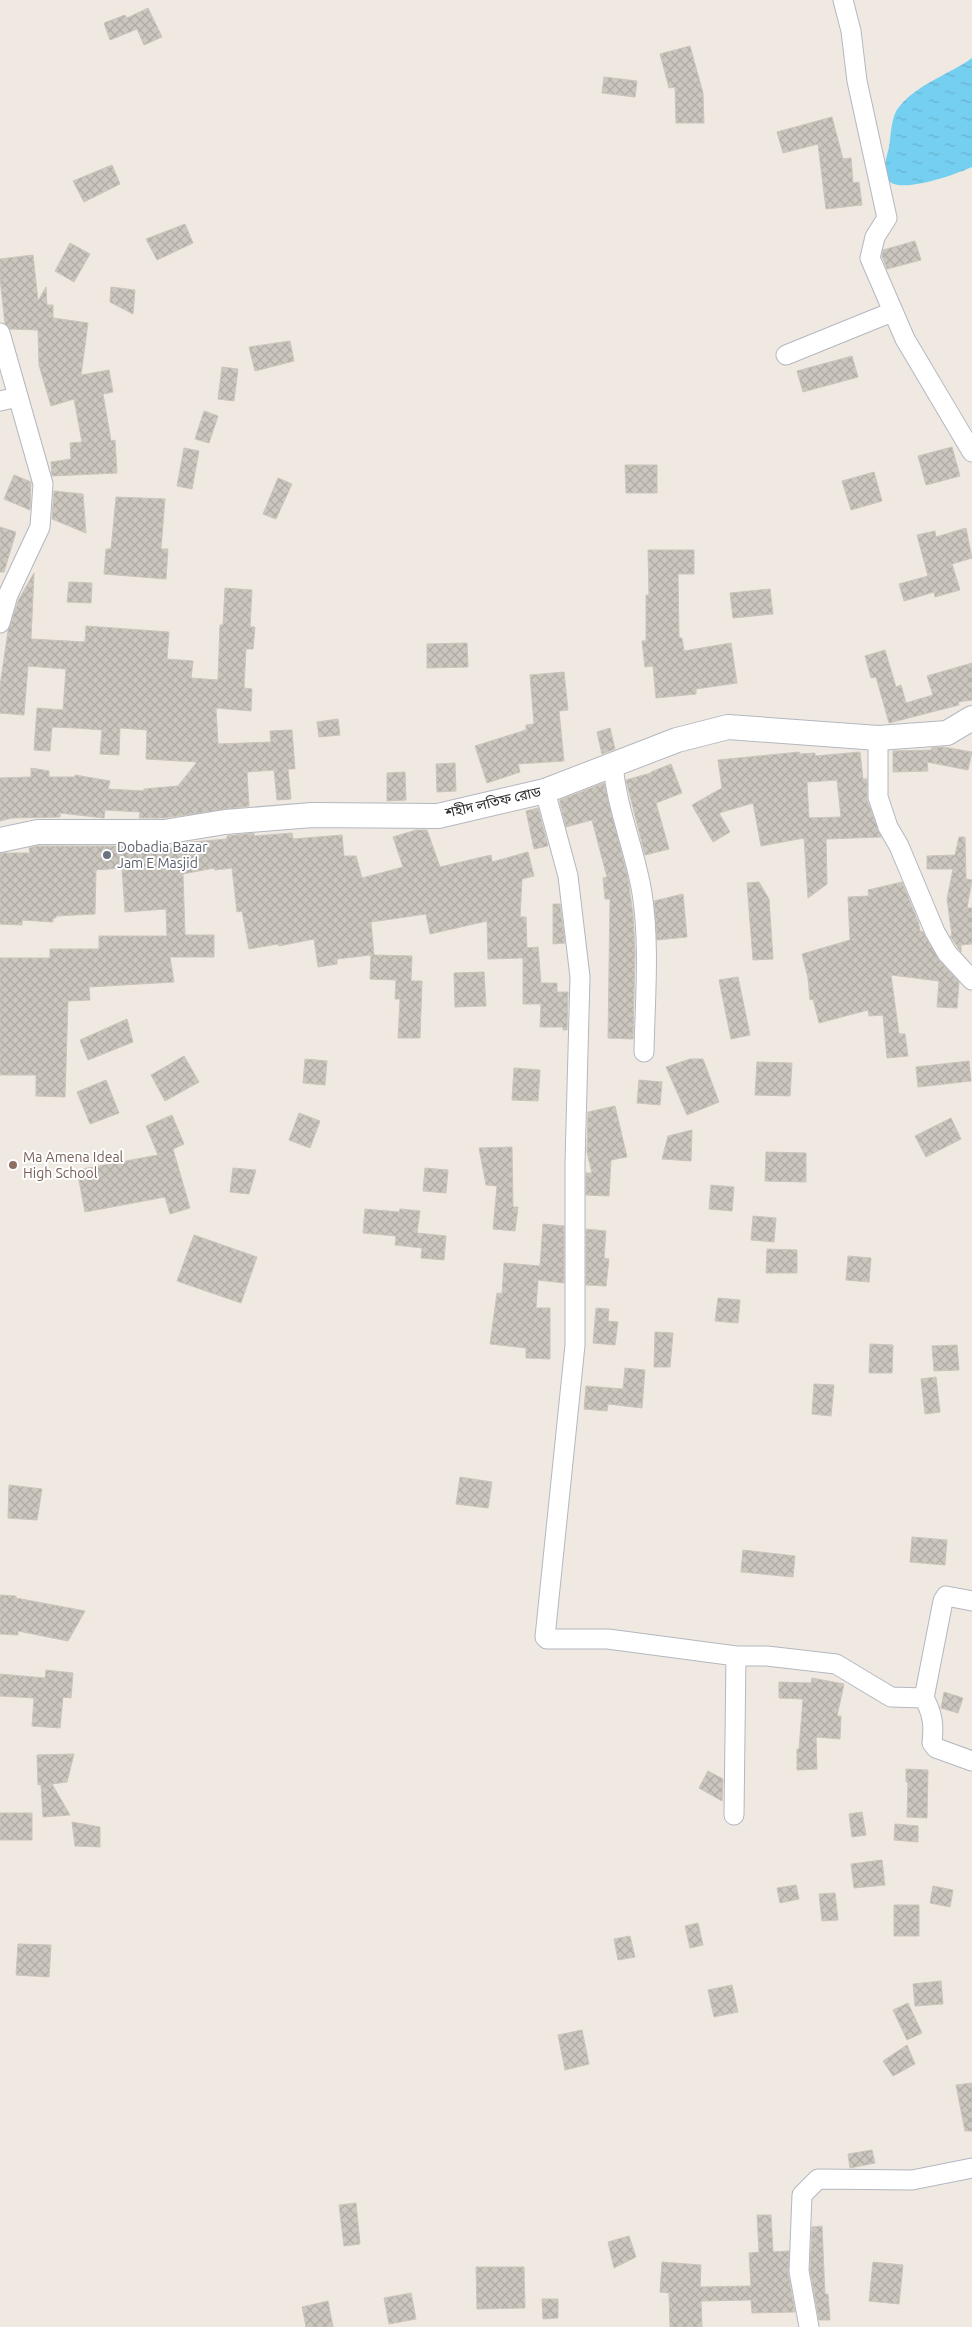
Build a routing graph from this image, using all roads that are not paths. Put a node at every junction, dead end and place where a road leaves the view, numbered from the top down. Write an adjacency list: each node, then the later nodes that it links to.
1 (843, 0): 2 (street)
2 (892, 312): 4 (street); 6 (street)
3 (0, 333): 5 (street)
4 (786, 355)
5 (9, 399): 7 (street)
6 (972, 452)
7 (0, 622)
8 (972, 718): 9 (street, শহীদ লতিফ রোড)
9 (878, 738): 10 (street, শহীদ লতিফ রোড); 13 (street)
10 (613, 763): 11 (street, শহীদ লতিফ রোড); 14 (street)
11 (545, 791): 12 (street, শহীদ লতিফ রোড); 16 (street)
12 (0, 840)
13 (972, 980)
14 (644, 1052)
15 (972, 1600): 17 (street)
16 (736, 1656): 17 (street); 19 (street)
17 (924, 1698): 18 (street)
18 (972, 1761)
19 (734, 1815)
20 (972, 2168): 21 (street)
21 (809, 2327)

